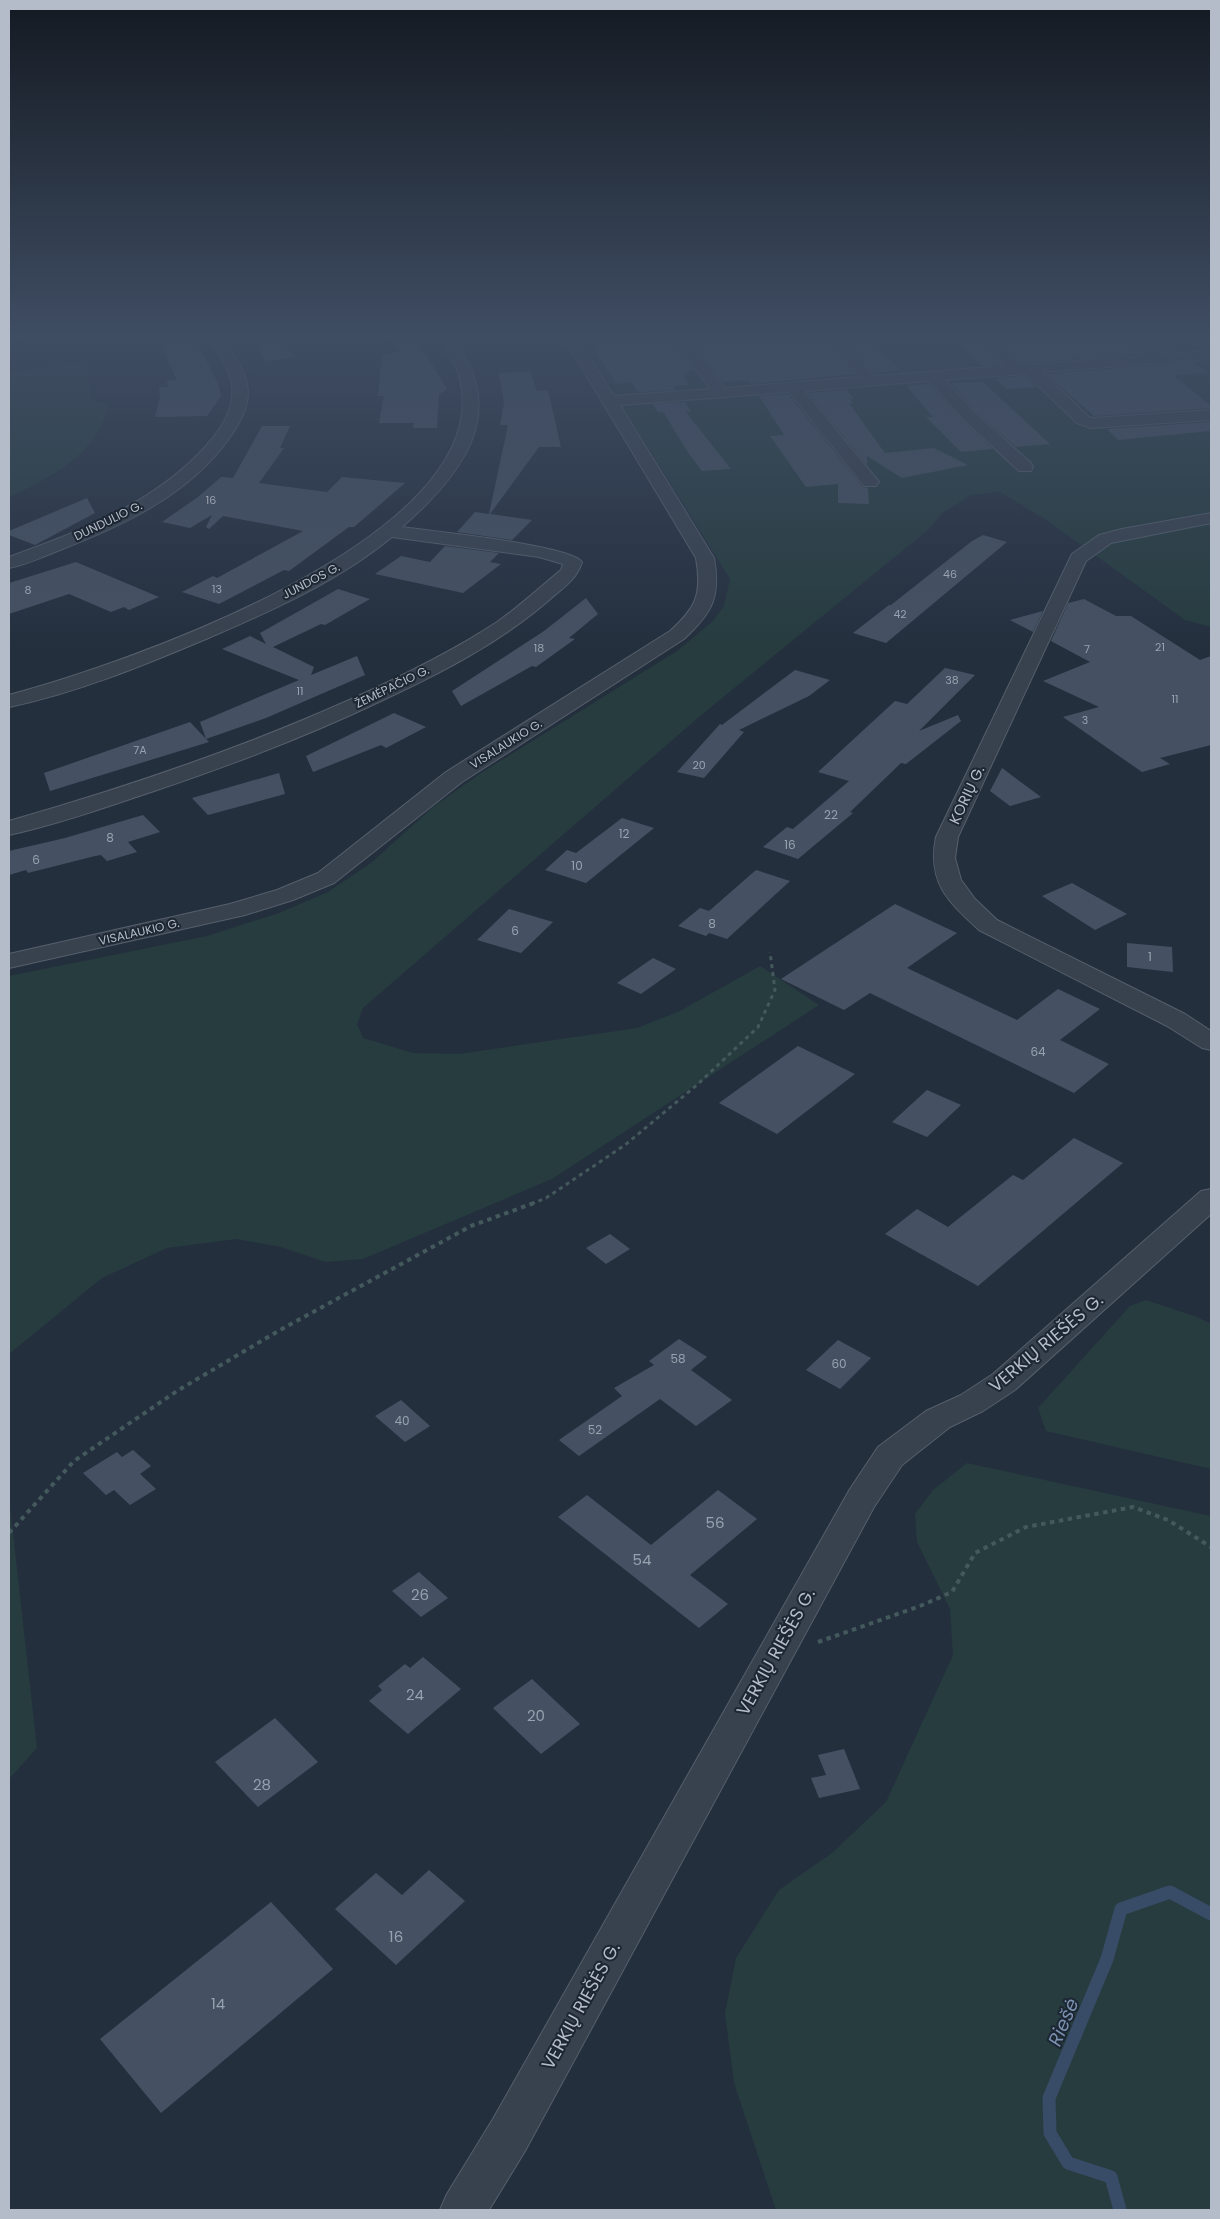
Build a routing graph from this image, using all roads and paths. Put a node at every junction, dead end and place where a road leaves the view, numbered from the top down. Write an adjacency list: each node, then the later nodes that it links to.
1 (221, 439): 10 (street, DUNDULIO G.)
2 (463, 439): 9 (street, JUNDOS G.)
3 (633, 439): 14 (street, VISALAUKIO G.)
4 (835, 439): 7 (street)
5 (994, 439): 6 (street)
6 (1025, 467)
7 (870, 482)
8 (1211, 518): 15 (street, KORIŲ G.)
9 (390, 531): 11 (street, JUNDOS G.); 12 (street, ŽEMĖPAČIO G.)
10 (9, 563)
11 (9, 702)
12 (9, 828)
13 (770, 952): 17 (path)
14 (9, 961)
15 (1211, 1042)
16 (1211, 1198): 19 (street, VERKIŲ RIEŠĖS G.)
17 (9, 1533)
18 (1211, 1547): 19 (path)
19 (772, 1658): 20 (street, VERKIŲ RIEŠĖS G.)
20 (463, 2210)

